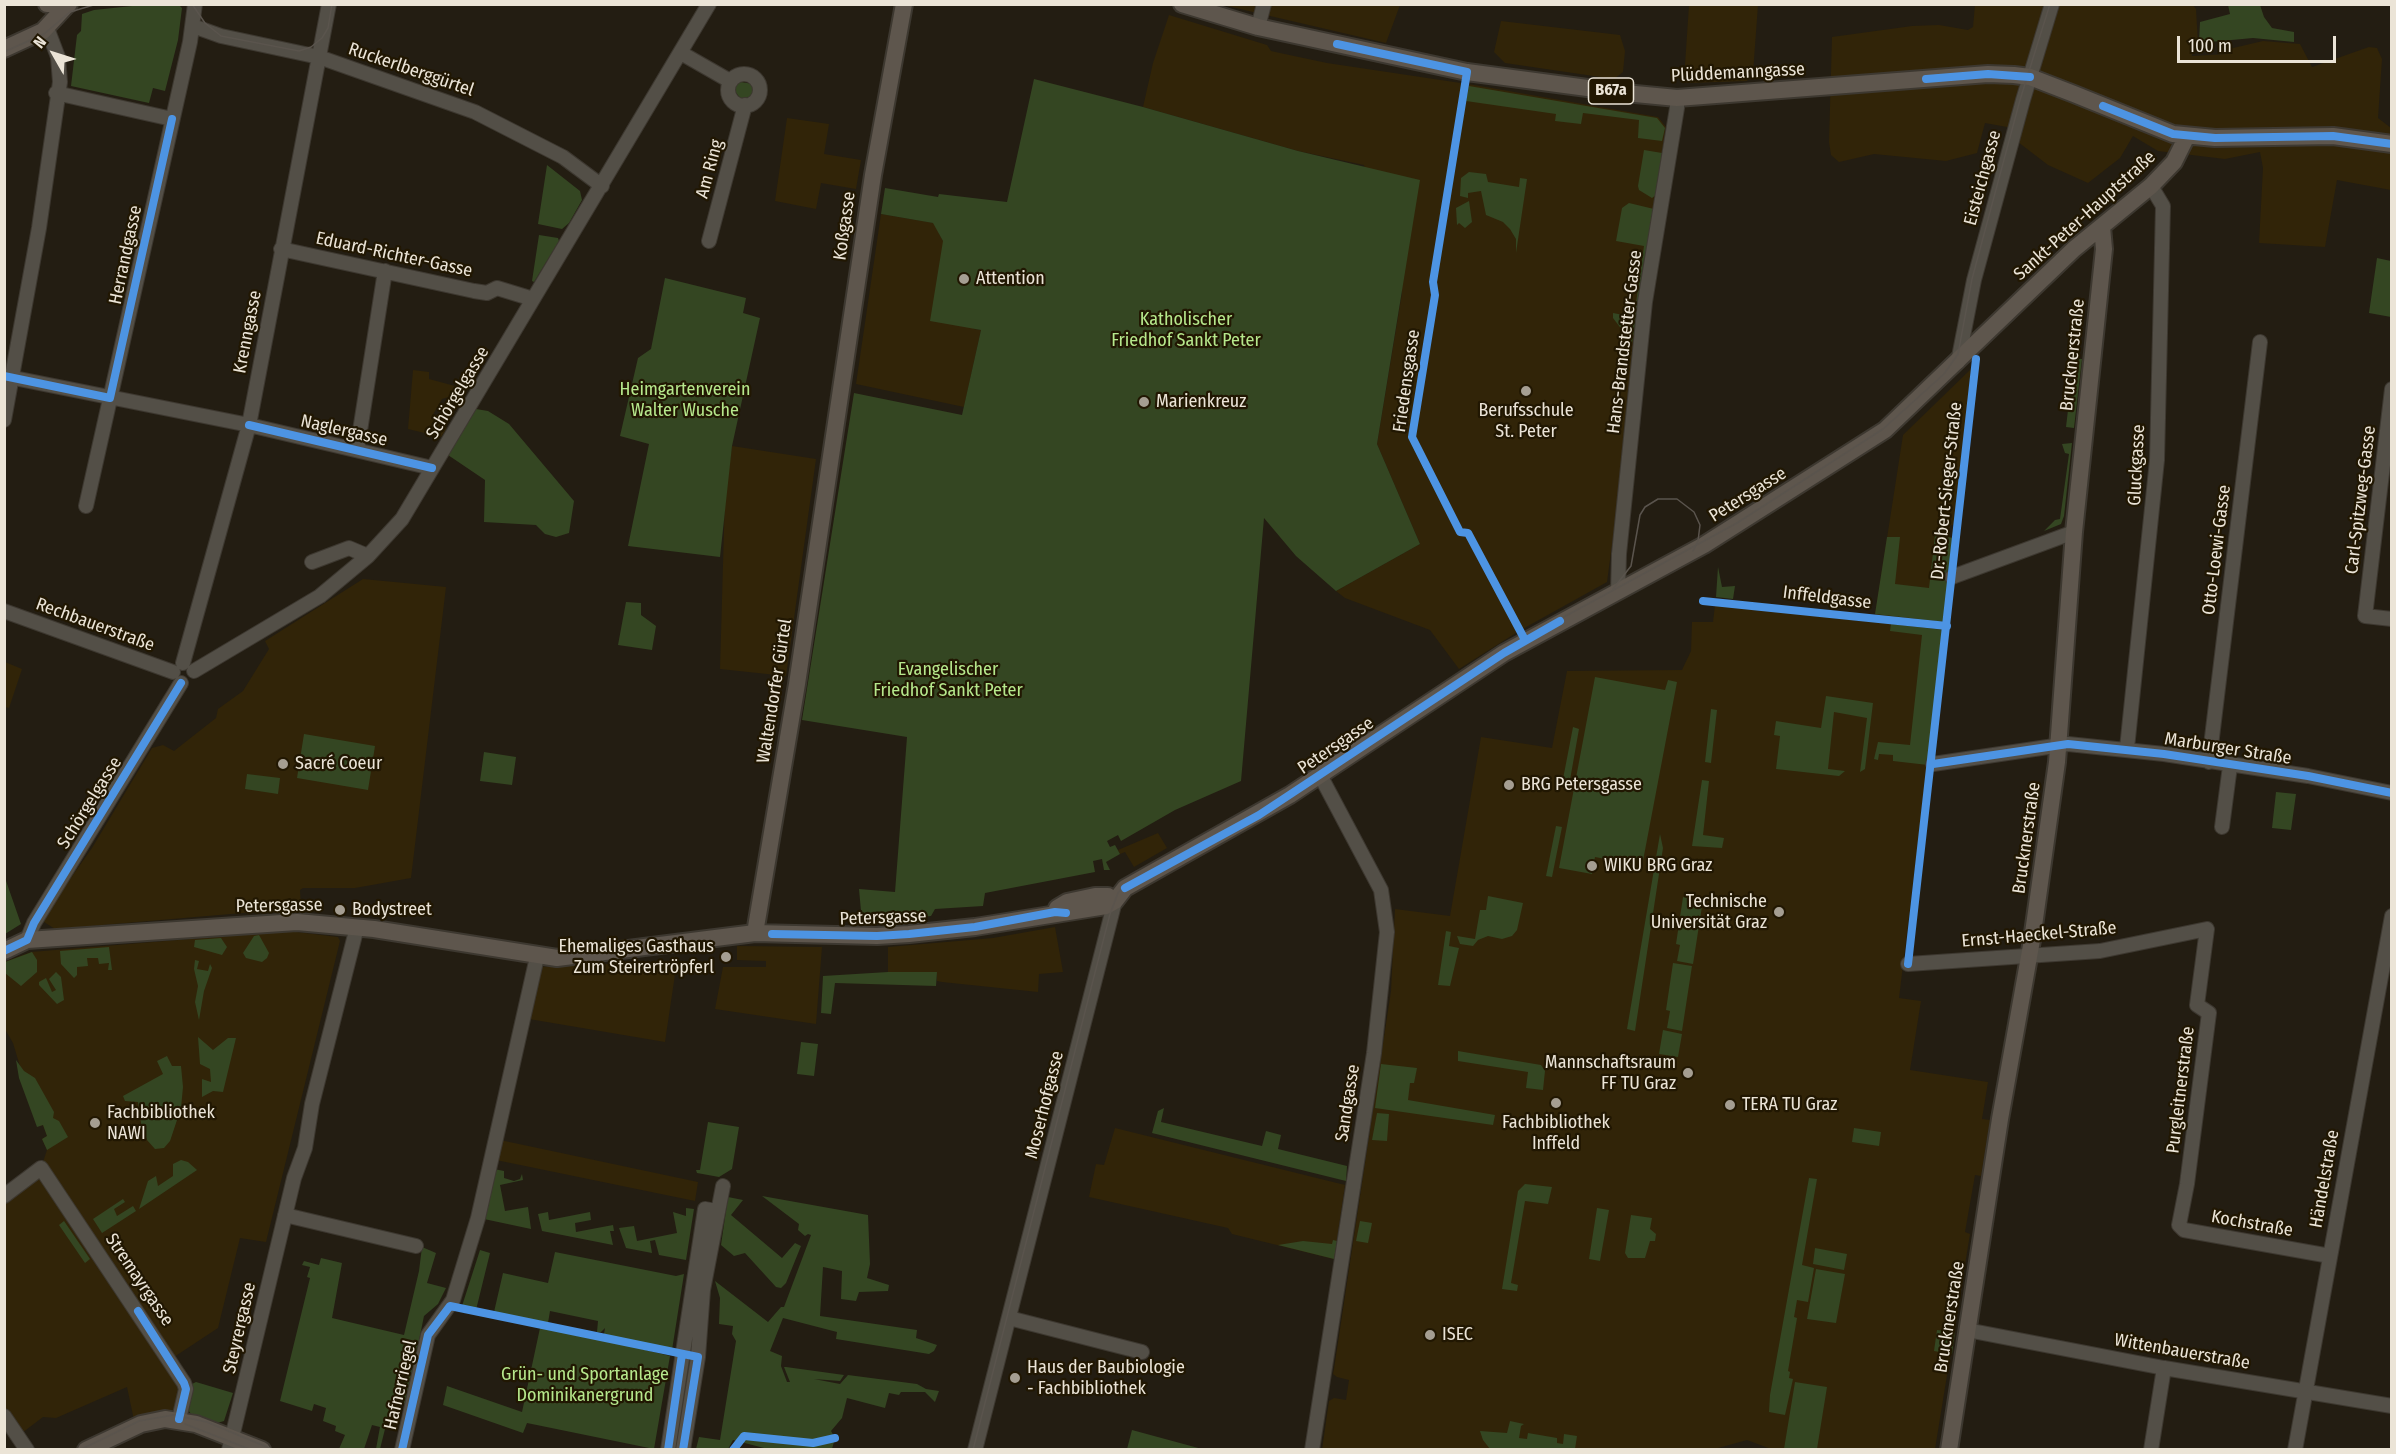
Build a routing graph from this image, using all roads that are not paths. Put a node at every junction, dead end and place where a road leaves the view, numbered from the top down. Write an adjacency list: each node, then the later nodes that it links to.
1 (47, 4): 9 (main road)
2 (195, 4): 10 (street, Herrandgasse)
3 (329, 4): 15 (street, Krenngasse)
4 (709, 4): 14 (street, Schörgelgasse)
5 (904, 4): 39 (main road, Koßgasse)
6 (1182, 4): 11 (main road, Plüddemanngasse / B67a)
7 (1264, 4): 11 (street)
8 (2052, 4): 16 (street, Eisteichgasse)
9 (67, 5): 12 (main road)
10 (193, 26): 15 (street, Ruckerlberggürtel); 21 (street, Herrandgasse)
11 (1258, 27): 19 (main road, Plüddemanngasse / B67a)
12 (47, 28): 13 (main road); 18 (street)
13 (4, 50)
14 (681, 53): 17 (street); 24 (street, Schörgelgasse)
15 (319, 57): 24 (street, Ruckerlberggürtel); 28 (street, Krenngasse)
16 (2030, 77): 19 (main road, Plüddemanngasse / B67a); 22 (main road, Plüddemanngasse / B67a); 32 (street, Eisteichgasse)
17 (730, 81): 20 (street); 20 (street, Am Ring)
18 (56, 93): 21 (street); 33 (street)
19 (1677, 98): 46 (street, Hans-Brandstetter-Gasse)
20 (745, 105): 27 (street, Am Ring)
21 (172, 119): 35 (street, Herrandgasse)
22 (2187, 136): 23 (main road, B67a); 25 (main road, Sankt-Peter-Hauptstraße)
23 (2391, 144)
24 (602, 186): 30 (street, Schörgelgasse)
25 (2151, 186): 26 (main road, Sankt-Peter-Hauptstraße); 51 (street, Gluckgasse)
26 (2102, 227): 32 (main road, Sankt-Peter-Hauptstraße); 42 (main road, Brucknerstraße)
27 (709, 242)
28 (281, 249): 29 (street, Eduard-Richter-Gasse); 37 (street, Krenngasse)
29 (385, 271): 30 (street, Eduard-Richter-Gasse); 38 (street)
30 (533, 299): 40 (street, Schörgelgasse)
31 (2260, 342): 52 (street, Otto-Loewi-Gasse)
32 (1957, 362): 46 (main road, Petersgasse)
33 (9, 377): 35 (street, Naglergasse); 36 (street)
34 (2391, 389): 48 (street, Carl-Spitzweg-Gasse)
35 (111, 398): 37 (street, Naglergasse); 41 (street, Herrandgasse)
36 (4, 420)
37 (249, 425): 38 (street, Naglergasse); 49 (street, Krenngasse)
38 (357, 450): 40 (street, Naglergasse)
39 (832, 454): 62 (main road, Waltendorfer Gürtel)
40 (432, 468): 43 (street, Schörgelgasse)
41 (86, 506)
42 (2074, 532): 45 (street, Dr.-Robert-Sieger-Straße); 50 (main road, Brucknerstraße)
43 (368, 556): 44 (street); 49 (street, Schörgelgasse)
44 (312, 562)
45 (1952, 577)
46 (1618, 592): 55 (main road, Petersgasse)
47 (4, 611): 49 (street, Rechbauerstraße)
48 (2391, 619)
49 (183, 672): 63 (street, Schörgelgasse)
50 (2058, 745): 51 (street, Marburger Straße); 53 (street, Marburger Straße); 66 (main road, Brucknerstraße)
51 (2127, 748): 52 (street, Marburger Straße)
52 (2209, 762): 54 (street, Marburger Straße)
53 (1933, 764)
54 (2230, 766): 56 (street, Marburger Straße); 57 (street)
55 (1320, 775): 58 (main road, Petersgasse); 93 (street, Sandgasse)
56 (2391, 793)
57 (2222, 827)
58 (1116, 901): 62 (main road, Petersgasse); 75 (street, Moserhofgasse)
59 (2391, 916): 74 (street, Händelstraße)
60 (357, 927): 63 (main road, Petersgasse); 65 (main road, Petersgasse); 70 (street, Steyrergasse)
61 (2207, 929): 66 (street, Ernst-Haeckel-Straße); 71 (street, Purgleitnerstraße)
62 (755, 933): 65 (main road, Petersgasse)
63 (27, 940): 64 (main road, Petersgasse)
64 (4, 951)
65 (537, 957): 89 (street, Hafnerriegel)
66 (2029, 957): 67 (street, Ernst-Haeckel-Straße); 76 (main road, Brucknerstraße)
67 (1908, 964)
68 (723, 1186): 73 (street)
69 (4, 1196): 84 (street, Stremayrgasse)
70 (285, 1215): 72 (street); 85 (street, Steyrergasse)
71 (2179, 1225): 74 (street, Kochstraße)
72 (416, 1246)
73 (704, 1252): 78 (street); 79 (street)
74 (2330, 1256): 81 (street, Händelstraße)
75 (1009, 1318): 77 (street); 92 (street, Moserhofgasse)
76 (1967, 1330): 80 (street, Wittenbauerstraße); 94 (main road, Brucknerstraße)
77 (1142, 1352)
78 (682, 1354): 79 (street); 90 (street)
79 (698, 1357): 91 (street)
80 (2164, 1368): 81 (street, Wittenbauerstraße); 95 (street)
81 (2305, 1391): 82 (street, Wittenbauerstraße); 96 (street, Händelstraße)
82 (2391, 1406)
83 (4, 1416): 86 (street)
84 (179, 1419): 85 (main road); 87 (main road)
85 (231, 1444): 88 (main road)
86 (27, 1449)
87 (86, 1449)
88 (262, 1449)
89 (402, 1449)
90 (668, 1449)
91 (683, 1449)
92 (975, 1449)
93 (1312, 1449)
94 (1949, 1449)
95 (2151, 1449)
96 (2295, 1449)

